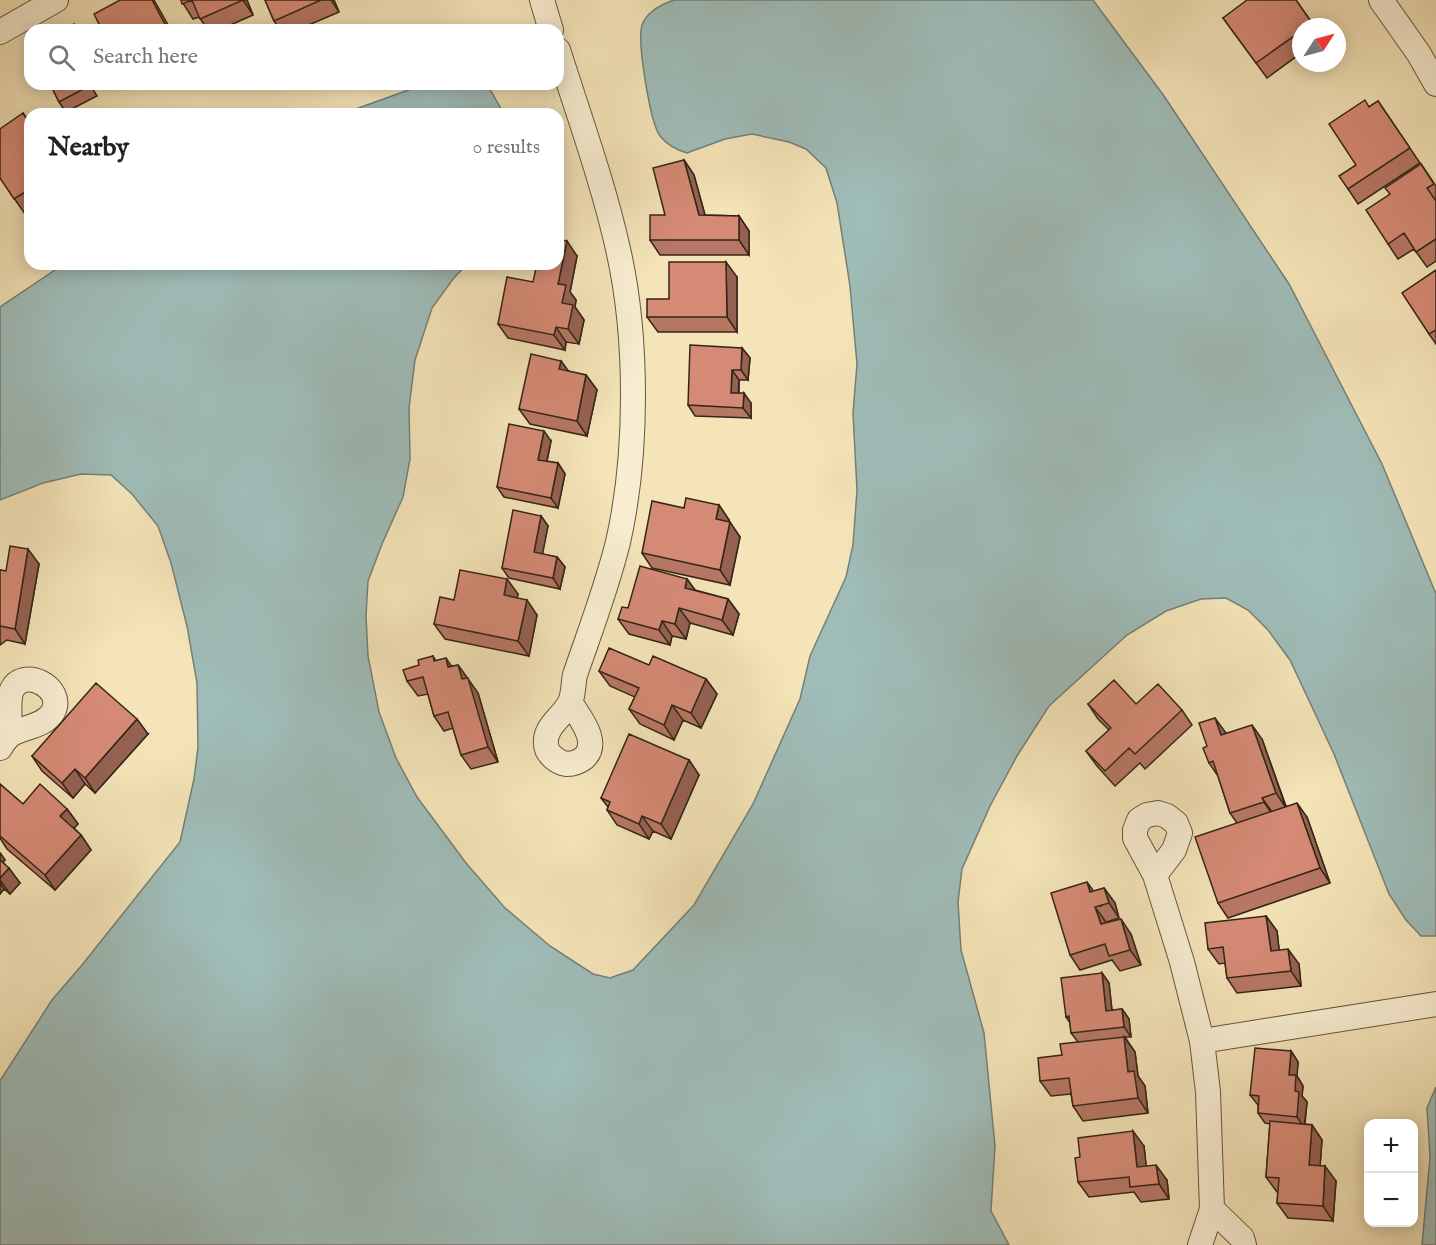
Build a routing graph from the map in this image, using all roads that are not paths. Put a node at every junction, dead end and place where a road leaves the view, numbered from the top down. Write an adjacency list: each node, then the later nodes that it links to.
1 (56, 0): 5 (street)
2 (542, 0): 4 (street)
3 (1382, 0): 6 (street)
4 (550, 24)
5 (0, 32)
6 (1427, 61): 8 (street)
7 (564, 69): 9 (street)
8 (1436, 84)
9 (570, 702)
10 (1155, 875): 12 (street)
11 (1436, 1004): 12 (street)
12 (1202, 1041): 13 (street)
13 (1212, 1209): 14 (street); 15 (street)
14 (1200, 1245)
15 (1244, 1245)

